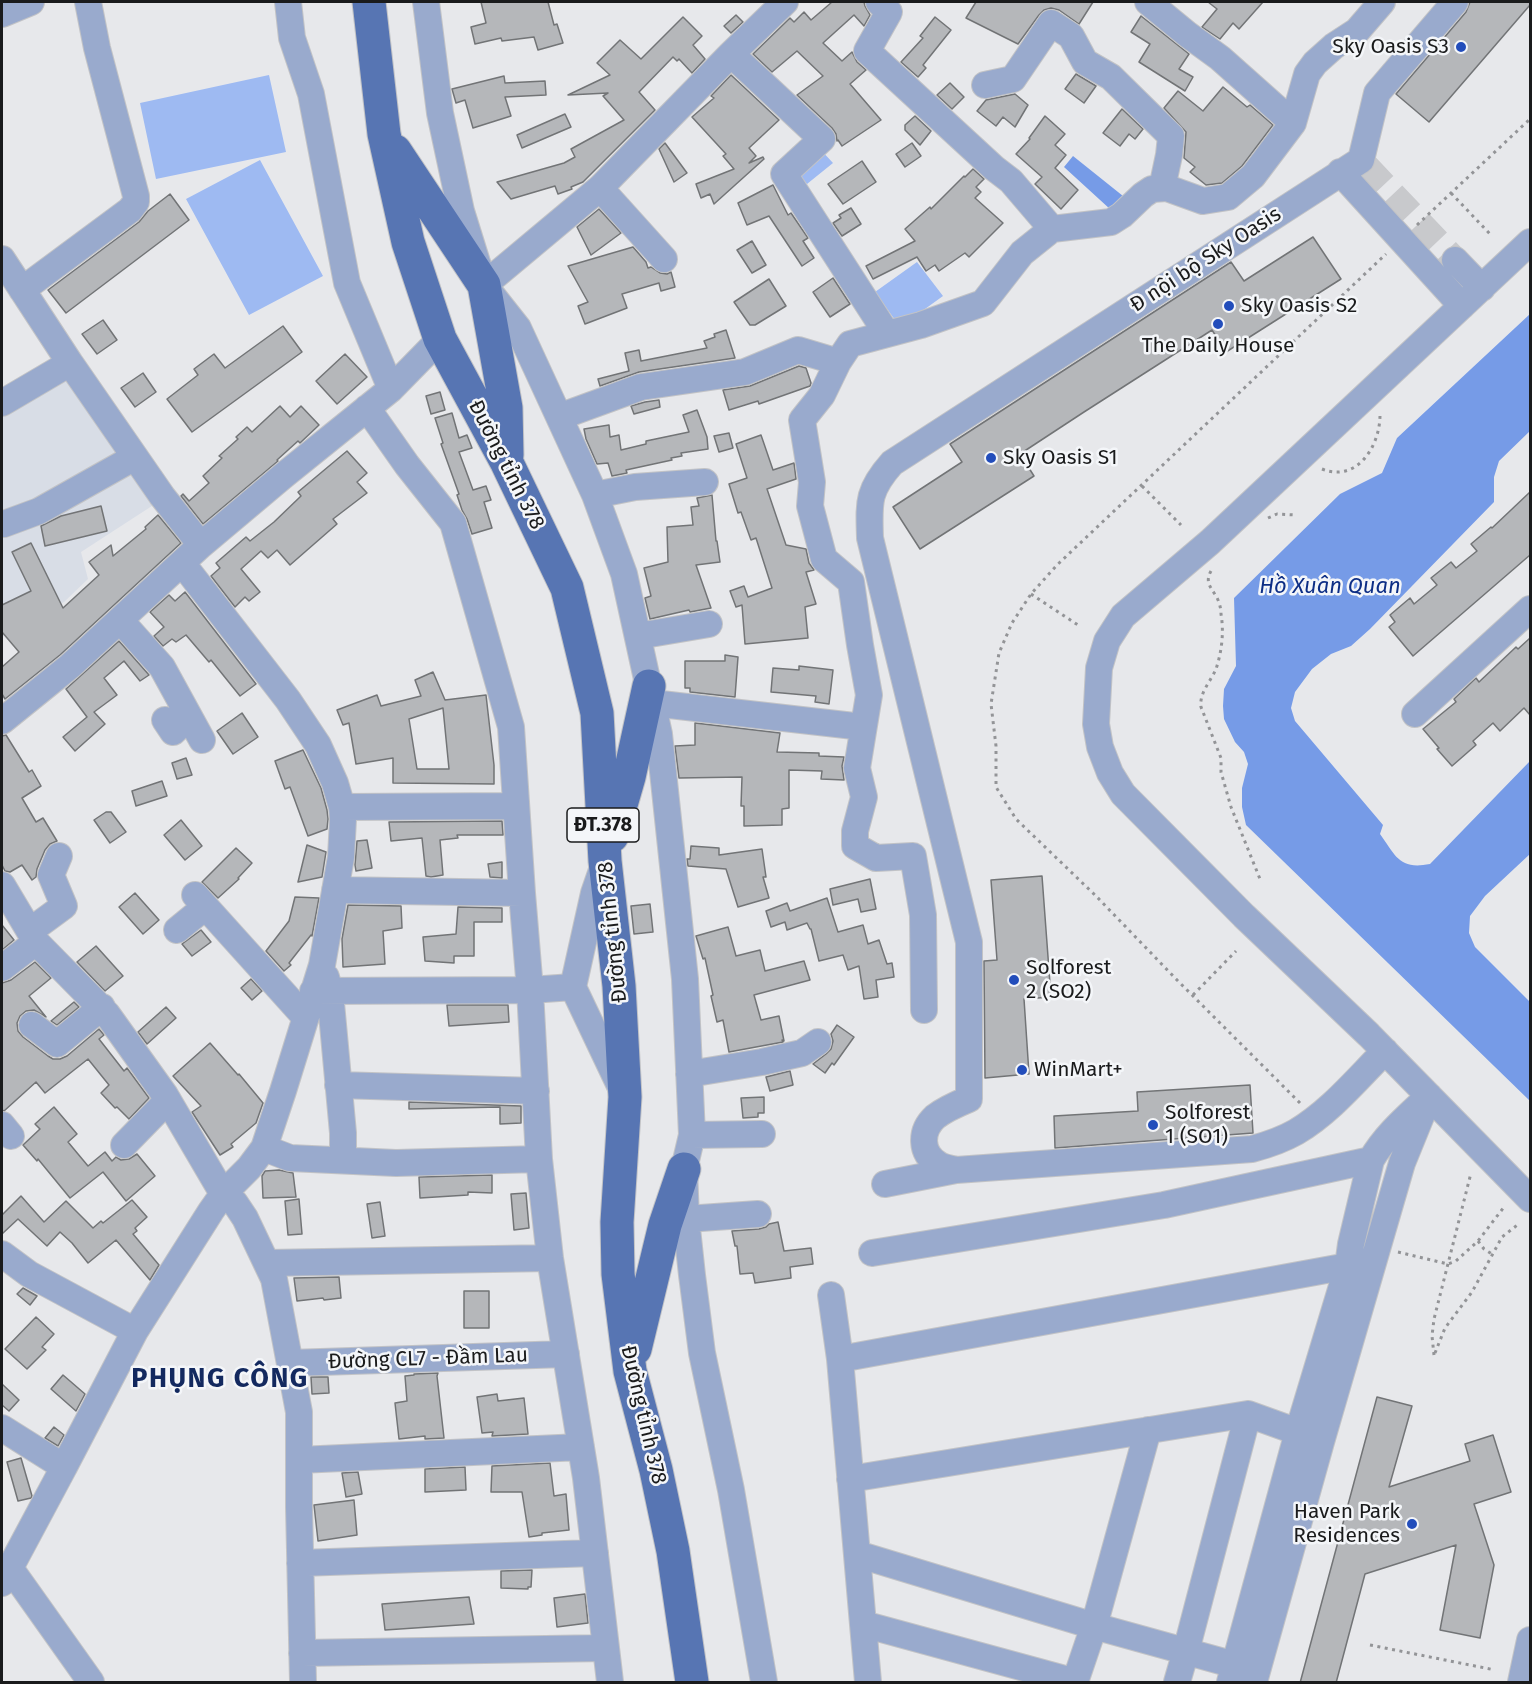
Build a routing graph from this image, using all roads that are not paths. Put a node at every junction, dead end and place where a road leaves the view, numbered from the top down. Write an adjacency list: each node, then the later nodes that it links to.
1 (31, 2): 11 (street)
2 (88, 2): 26 (street)
3 (288, 2): 32 (street)
4 (369, 2): 15 (main road, Đường tỉnh 378 / ĐT.378)
5 (426, 2): 24 (street)
6 (785, 2): 12 (street)
7 (879, 2): 19 (street)
8 (1148, 2): 14 (street)
9 (1382, 2): 14 (street)
10 (1455, 2): 16 (street)
11 (2, 14)
12 (731, 54): 17 (street); 28 (street)
13 (985, 85): 18 (street)
14 (1293, 123): 18 (street)
15 (384, 135): 24 (main road); 29 (main road, Đường tỉnh 378 / ĐT.378)
16 (1355, 166): 27 (street); 86 (street, Đ nội bộ Sky Oasis)
17 (600, 188): 22 (street); 24 (street)
18 (1162, 188): 19 (street)
19 (1052, 229): 28 (street)
20 (1530, 242): 25 (street)
21 (2, 259): 26 (street)
22 (664, 259)
23 (1455, 260): 25 (street)
24 (484, 285): 35 (street); 37 (main road)
25 (1482, 288): 27 (street)
26 (22, 290): 31 (street)
27 (1462, 306): 70 (street)
28 (887, 334): 30 (street)
29 (440, 339): 32 (street); 37 (main road, Đường tỉnh 378 / ĐT.378)
30 (838, 362): 35 (street); 50 (street)
31 (70, 363): 33 (street); 36 (street)
32 (391, 389): 34 (street)
33 (2, 403)
34 (367, 408): 41 (street); 52 (street)
35 (560, 417): 39 (street)
36 (135, 457): 40 (street); 41 (street)
37 (507, 463): 55 (main road, Đường tỉnh 378 / ĐT.378)
38 (705, 482): 39 (street)
39 (595, 495): 46 (street)
40 (4, 524)
41 (201, 545): 42 (street)
42 (183, 563): 44 (street); 53 (street)
43 (1530, 609): 48 (street)
44 (120, 620): 49 (street); 51 (street)
45 (709, 624): 46 (street)
46 (638, 636): 47 (street)
47 (650, 695): 50 (street); 55 (main road); 71 (street)
48 (1415, 714)
49 (2, 721)
50 (863, 727): 66 (street)
51 (202, 740)
52 (516, 806): 53 (street); 58 (street)
53 (342, 807): 57 (street)
54 (59, 856): 60 (street)
55 (605, 861): 62 (street); 75 (main road, Đường tỉnh 378 / ĐT.378)
56 (2, 885): 60 (street)
57 (335, 890): 58 (street); 64 (street)
58 (522, 893): 63 (street)
59 (177, 930): 67 (street)
60 (33, 936): 61 (street); 65 (street)
61 (2, 968)
62 (573, 987): 63 (street); 75 (street)
63 (530, 990): 64 (street); 73 (street)
64 (322, 992): 67 (street); 72 (street)
65 (102, 1007): 68 (street); 76 (street)
66 (924, 1010)
67 (305, 1017): 81 (street)
68 (32, 1025)
69 (818, 1042): 71 (street)
70 (1390, 1055): 74 (street); 80 (street); 86 (street)
71 (689, 1074): 78 (street)
72 (338, 1085): 73 (street); 82 (street)
73 (536, 1091): 83 (street)
74 (1429, 1096): 84 (street); 89 (street); 130 (street)
75 (626, 1097): 102 (main road, Đường tỉnh 378 / ĐT.378)
76 (168, 1100): 79 (street); 88 (street)
77 (762, 1134): 78 (street)
78 (692, 1135): 85 (street)
79 (124, 1145)
80 (1298, 1146)
81 (264, 1148): 82 (street); 88 (street)
82 (343, 1160): 83 (street)
83 (539, 1160): 94 (street)
84 (1371, 1160): 92 (street); 96 (street)
85 (684, 1169): 91 (street); 102 (main road)
86 (956, 1170): 87 (street)
87 (885, 1184)
88 (223, 1194): 95 (street); 98 (street)
89 (1530, 1199)
90 (758, 1214): 91 (street)
91 (686, 1219): 127 (street)
92 (872, 1253)
93 (2, 1254): 98 (street)
94 (550, 1257): 95 (street); 99 (street)
95 (267, 1263): 101 (street)
96 (1348, 1266): 100 (street); 106 (street)
97 (831, 1295): 100 (street)
98 (135, 1331): 109 (street)
99 (566, 1354): 101 (street, Đường CL7 - Đầm Lau); 107 (street)
100 (840, 1359): 110 (street)
101 (290, 1363): 108 (street)
102 (630, 1371): 126 (main road, Đường tỉnh 378 / ĐT.378)
103 (1248, 1414): 105 (street); 106 (street); 119 (street)
104 (2, 1428): 109 (street)
105 (1148, 1430): 110 (street); 116 (street)
106 (1298, 1432): 121 (street)
107 (581, 1447): 108 (street); 111 (street)
108 (299, 1460): 113 (street)
109 (64, 1467): 114 (street)
110 (850, 1479): 112 (street)
111 (595, 1553): 113 (street); 118 (street)
112 (857, 1554): 115 (street); 116 (street)
113 (300, 1563): 120 (street)
114 (5, 1576): 123 (street)
115 (863, 1624): 122 (street); 128 (street)
116 (1094, 1626): 119 (street); 122 (street)
117 (1530, 1640): 131 (street)
118 (606, 1648): 120 (street); 125 (street)
119 (1186, 1651): 121 (street); 129 (street)
120 (302, 1653): 124 (street)
121 (1233, 1674)
122 (1075, 1682)
123 (91, 1683)
124 (303, 1683)
125 (610, 1683)
126 (692, 1683)
127 (764, 1683)
128 (868, 1683)
129 (1177, 1683)
130 (1254, 1683)
131 (1521, 1683)

